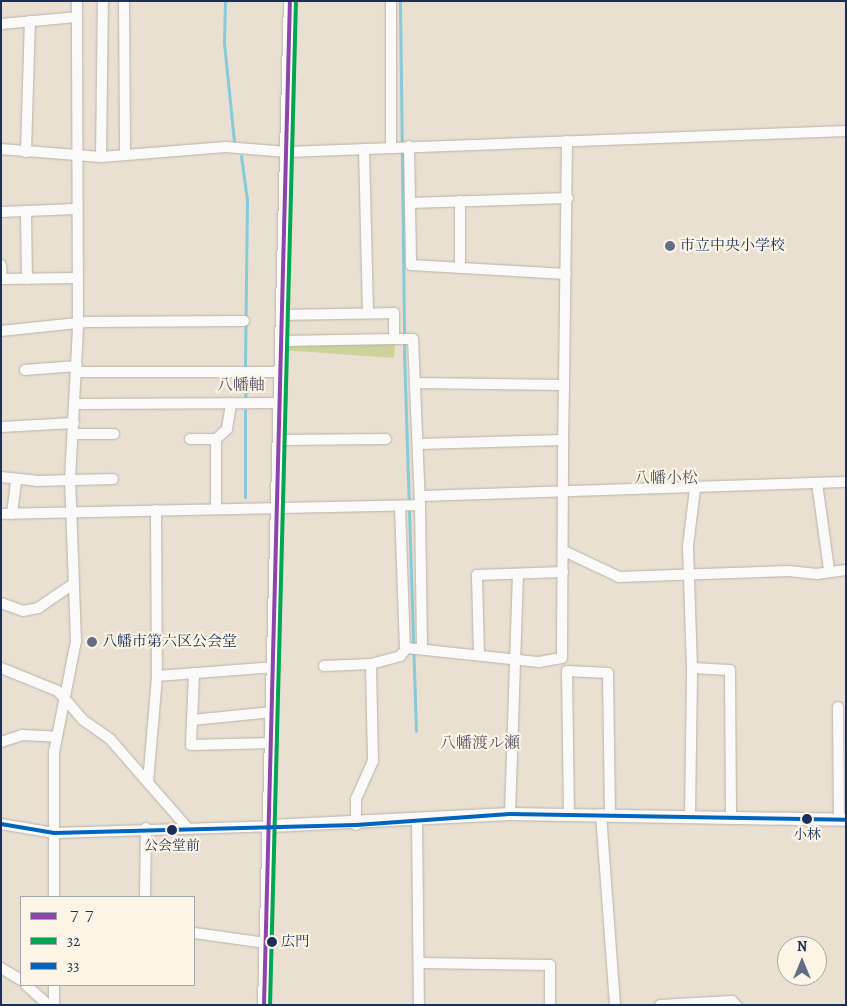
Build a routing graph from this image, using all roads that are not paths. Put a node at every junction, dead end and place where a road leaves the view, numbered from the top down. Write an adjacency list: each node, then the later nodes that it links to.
1 (77, 1): 6 (street)
2 (103, 1): 18 (street)
3 (124, 1): 16 (street)
4 (290, 1): 15 (main road)
5 (391, 1): 11 (street)
6 (76, 17): 7 (street); 17 (street)
7 (30, 21): 8 (street); 14 (street)
8 (1, 24)
9 (846, 131): 10 (street)
10 (567, 141): 11 (street); 19 (street)
11 (400, 146): 13 (street); 21 (street)
12 (1, 149): 14 (street)
13 (364, 149): 15 (street); 30 (street)
14 (26, 152): 17 (street)
15 (286, 152): 16 (street); 31 (main road)
16 (125, 154): 18 (street)
17 (75, 155): 18 (street); 22 (street)
18 (101, 157)
19 (568, 198): 20 (street); 27 (street)
20 (460, 201): 21 (street); 26 (street)
21 (410, 203): 26 (street)
22 (76, 209): 23 (street); 28 (street)
23 (26, 211): 24 (street); 29 (street)
24 (1, 212)
25 (1, 265): 29 (street)
26 (460, 268): 27 (street)
27 (566, 274): 41 (street)
28 (77, 278): 29 (street); 33 (street)
29 (27, 279)
30 (368, 312): 31 (street); 35 (street)
31 (284, 315): 36 (main road)
32 (244, 322): 33 (street)
33 (78, 326): 34 (street); 37 (street)
34 (1, 331)
35 (401, 340): 36 (street); 40 (street)
36 (283, 341): 39 (main road)
37 (77, 369): 38 (street); 39 (street); 42 (street)
38 (25, 370)
39 (282, 372): 43 (main road)
40 (416, 383): 41 (street); 54 (street)
41 (564, 385): 53 (street)
42 (76, 404): 44 (street); 45 (street)
43 (281, 404): 44 (street); 52 (main road)
44 (231, 405): 50 (street)
45 (74, 423): 46 (street); 47 (street)
46 (1, 427)
47 (73, 434): 48 (street); 58 (street)
48 (114, 434)
49 (190, 439): 50 (street)
50 (216, 439): 65 (street)
51 (386, 439): 52 (street)
52 (280, 440): 66 (main road)
53 (563, 440): 54 (street); 62 (street)
54 (418, 444): 63 (street)
55 (1, 477): 57 (street)
56 (113, 478): 58 (street)
57 (16, 479): 58 (street); 69 (street)
58 (70, 480): 68 (street)
59 (846, 482): 60 (street)
60 (817, 483): 61 (street); 71 (street)
61 (695, 489): 62 (street); 74 (street)
62 (562, 492): 63 (street); 70 (street)
63 (418, 502): 64 (street); 78 (street)
64 (401, 508): 66 (street); 78 (street)
65 (216, 509): 66 (street); 67 (street)
66 (278, 509): 82 (main road)
67 (156, 510): 68 (street); 87 (street)
68 (70, 513): 69 (street); 76 (street)
69 (6, 514)
70 (564, 551): 73 (street); 74 (street)
71 (829, 570): 72 (street); 74 (street)
72 (846, 570)
73 (562, 572): 75 (street); 80 (street)
74 (687, 573): 85 (street)
75 (518, 574): 79 (street); 80 (street)
76 (73, 584): 77 (street); 88 (street)
77 (1, 603)
78 (412, 648): 79 (street); 81 (street)
79 (479, 654): 80 (street)
80 (512, 656): 96 (street)
81 (371, 664): 83 (street); 104 (street)
82 (276, 666): 86 (street); 90 (main road)
83 (324, 666)
84 (1, 668): 88 (street)
85 (692, 668): 99 (street); 100 (street)
86 (194, 674): 87 (street); 91 (street)
87 (156, 676): 95 (street)
88 (66, 699): 92 (street); 95 (street)
89 (838, 707): 101 (street)
90 (273, 712): 91 (street); 94 (main road)
91 (192, 720): 94 (street)
92 (57, 737): 93 (street); 108 (street)
93 (1, 742)
94 (273, 743): 106 (main road)
95 (148, 782): 105 (street)
96 (510, 814): 98 (main road); 102 (main road)
97 (606, 814): 98 (main road); 98 (street); 99 (main road); 123 (street)
98 (569, 815)
99 (690, 817): 100 (main road)
100 (731, 818): 101 (main road)
101 (842, 820)
102 (417, 821): 104 (main road); 113 (street)
103 (1, 824): 108 (street)
104 (356, 825): 106 (main road)
105 (186, 826): 106 (street); 107 (street)
106 (271, 826): 112 (main road)
107 (146, 828): 108 (street); 110 (street)
108 (54, 833): 109 (street)
109 (54, 896)
110 (145, 896)
111 (195, 933): 112 (street)
112 (266, 943): 120 (main road)
113 (421, 963): 121 (street); 122 (street)
114 (1, 968): 115 (street)
115 (20, 979)
116 (27, 986): 118 (street)
117 (54, 986): 119 (street)
118 (48, 1005)
119 (54, 1005)
120 (264, 1005)
121 (419, 1005)
122 (550, 1005)
123 (615, 1005)
124 (660, 1005): 125 (street)
125 (736, 1005)

